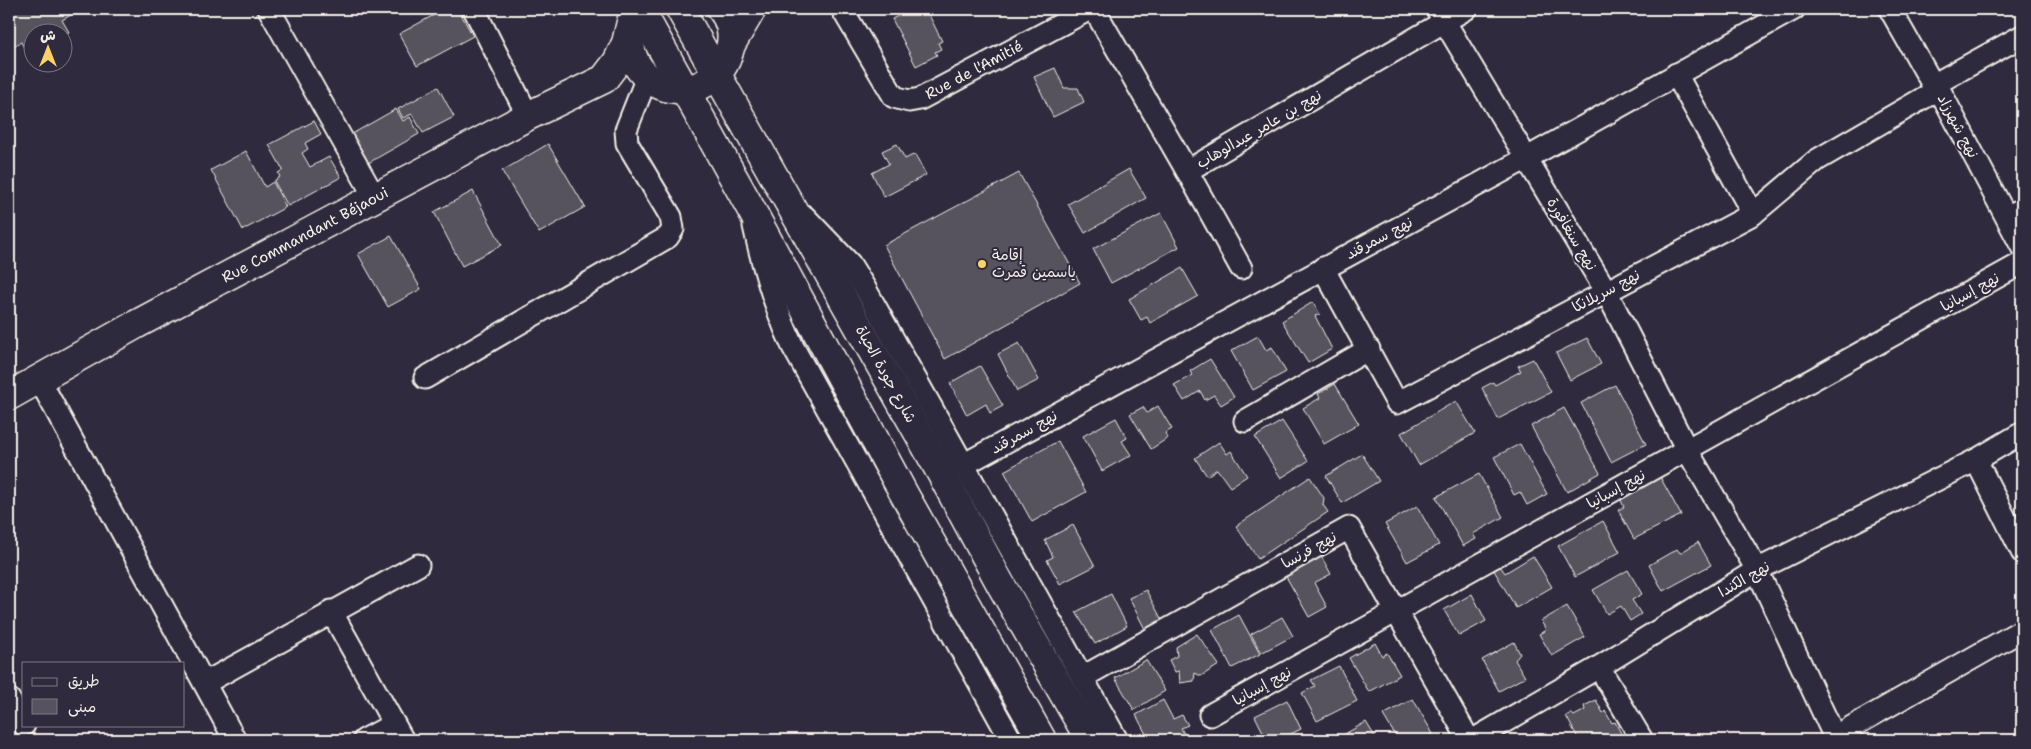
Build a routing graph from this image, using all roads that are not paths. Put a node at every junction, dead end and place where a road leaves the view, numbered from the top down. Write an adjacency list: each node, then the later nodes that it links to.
1 (268, 9): 23 (street)
2 (474, 9): 20 (street)
3 (680, 9): 15 (main road, شارع جودة الحياة)
4 (722, 9): 14 (main road)
5 (752, 9): 14 (main road)
6 (842, 9): 7 (street, Rue de l'Amitié)
7 (1092, 9): 22 (street, نهج بن عامر عبدالوهاب)
8 (1466, 9): 12 (street, نهج بن عامر عبدالوهاب)
9 (1794, 9): 16 (street, نهج سمرقند)
10 (1890, 9): 19 (street, نهج شهرزاد)
11 (636, 13): 17 (main road); 18 (main road)
12 (1440, 15): 21 (street, نهج سنغافورة); 22 (street, نهج بن عامر عبدالوهاب)
13 (2022, 36): 19 (street, نهج سريلانكا)
14 (732, 43): 15 (main road)
15 (718, 74): 18 (main road); 24 (main road, شارع جودة الحياة)
16 (1676, 74): 21 (street, نهج سمرقند); 27 (street)
17 (604, 79): 18 (main road); 20 (main road, Rue Commandant Béjaoui)
18 (664, 87): 25 (main road); 34 (street)
19 (1936, 87): 26 (street, نهج شهرزاد); 27 (street, نهج سريلانكا)
20 (528, 116): 23 (main road, Rue Commandant Béjaoui)
21 (1527, 158): 31 (street, نهج سمرقند); 32 (street, نهج سنغافورة)
22 (1187, 171): 30 (street)
23 (376, 198): 35 (main road, Rue Commandant Béjaoui)
24 (789, 201): 41 (street); 62 (main road, شارع جودة الحياة)
25 (751, 209): 60 (street); 61 (main road)
26 (2014, 213): 28 (street, نهج شهرزاد)
27 (1753, 214): 32 (street, نهج سريلانكا)
28 (2022, 247)
29 (2022, 263): 39 (street, نهج إسبانيا)
30 (1241, 268)
31 (1323, 268): 33 (street, نهج سريلانكا); 41 (street, نهج سمرقند)
32 (1606, 292): 33 (street, نهج سريلانكا); 39 (street, نهج سنغافورة)
33 (1368, 349): 37 (street)
34 (425, 378)
35 (39, 379): 36 (main road, Rue Commandant Béjaoui); 50 (street)
36 (9, 396)
37 (1245, 420)
38 (2022, 433): 40 (street, نهج الكندا)
39 (1687, 450): 44 (street, نهج سنغافورة); 46 (street, نهج إسبانيا)
40 (1976, 460): 42 (street); 44 (street, نهج الكندا)
41 (963, 465): 49 (street)
42 (2022, 552)
43 (418, 565): 45 (street)
44 (1757, 570): 48 (street, نهج الكندا); 56 (street, نهج سنغافورة)
45 (332, 611): 50 (street); 55 (street)
46 (1396, 612): 49 (street, نهج فرنسا); 52 (street, نهج إسبانيا); 64 (street, نهج فرنسا)
47 (2022, 630): 56 (street)
48 (1599, 667): 64 (street, نهج الكندا); 65 (street)
49 (1083, 677): 63 (street)
50 (204, 683): 58 (street)
51 (9, 699): 53 (street)
52 (1210, 715)
53 (22, 722)
54 (25, 726): 57 (street)
55 (398, 732): 59 (street)
56 (1835, 739)
57 (32, 740)
58 (235, 740)
59 (364, 740)
60 (1011, 740)
61 (1042, 740)
62 (1090, 740)
63 (1117, 740)
64 (1471, 740)
65 (1642, 740)

